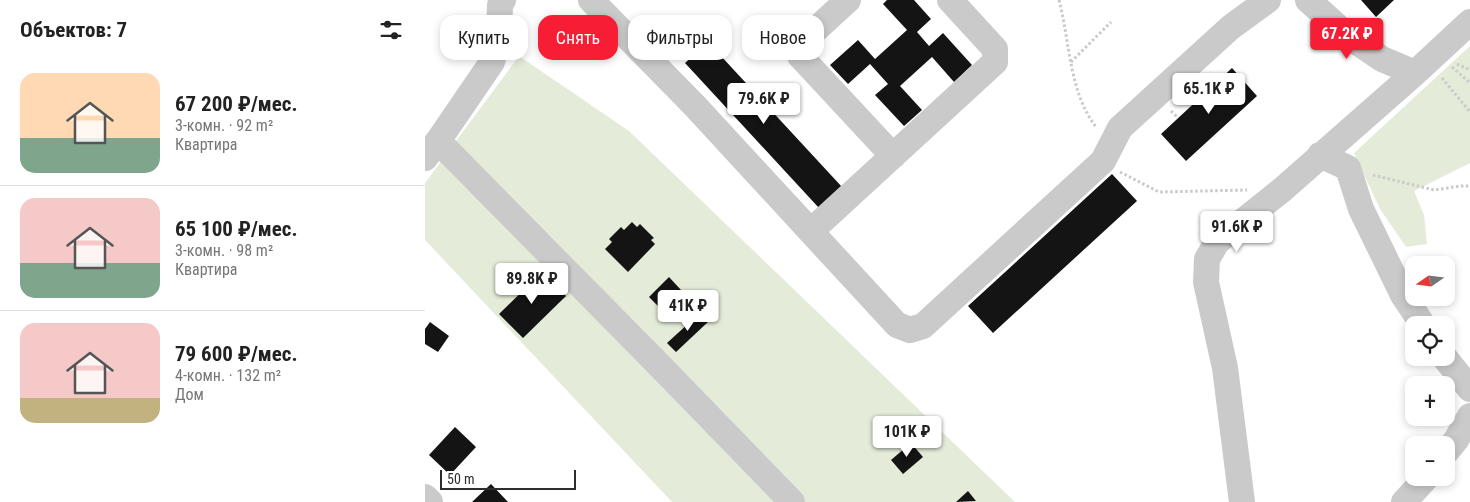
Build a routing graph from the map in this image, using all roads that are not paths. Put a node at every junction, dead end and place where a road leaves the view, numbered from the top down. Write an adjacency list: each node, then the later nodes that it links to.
1 (591, 0): 12 (street)
2 (848, 0): 11 (street)
3 (950, 0): 11 (street)
4 (1268, 0): 12 (street)
5 (1308, 0): 8 (street)
6 (498, 2): 9 (street)
7 (1470, 22): 8 (street)
8 (1422, 67): 10 (street)
9 (432, 150): 21 (street)
10 (1321, 155): 13 (street); 22 (street)
11 (893, 156): 12 (street)
12 (811, 231)
13 (1417, 316)
14 (1451, 366): 15 (street)
15 (1470, 390)
16 (1470, 416): 17 (street)
17 (1455, 441)
18 (1419, 486): 23 (street)
19 (425, 497): 20 (street)
20 (430, 502)
21 (791, 502)
22 (1242, 502)
23 (1404, 502)

